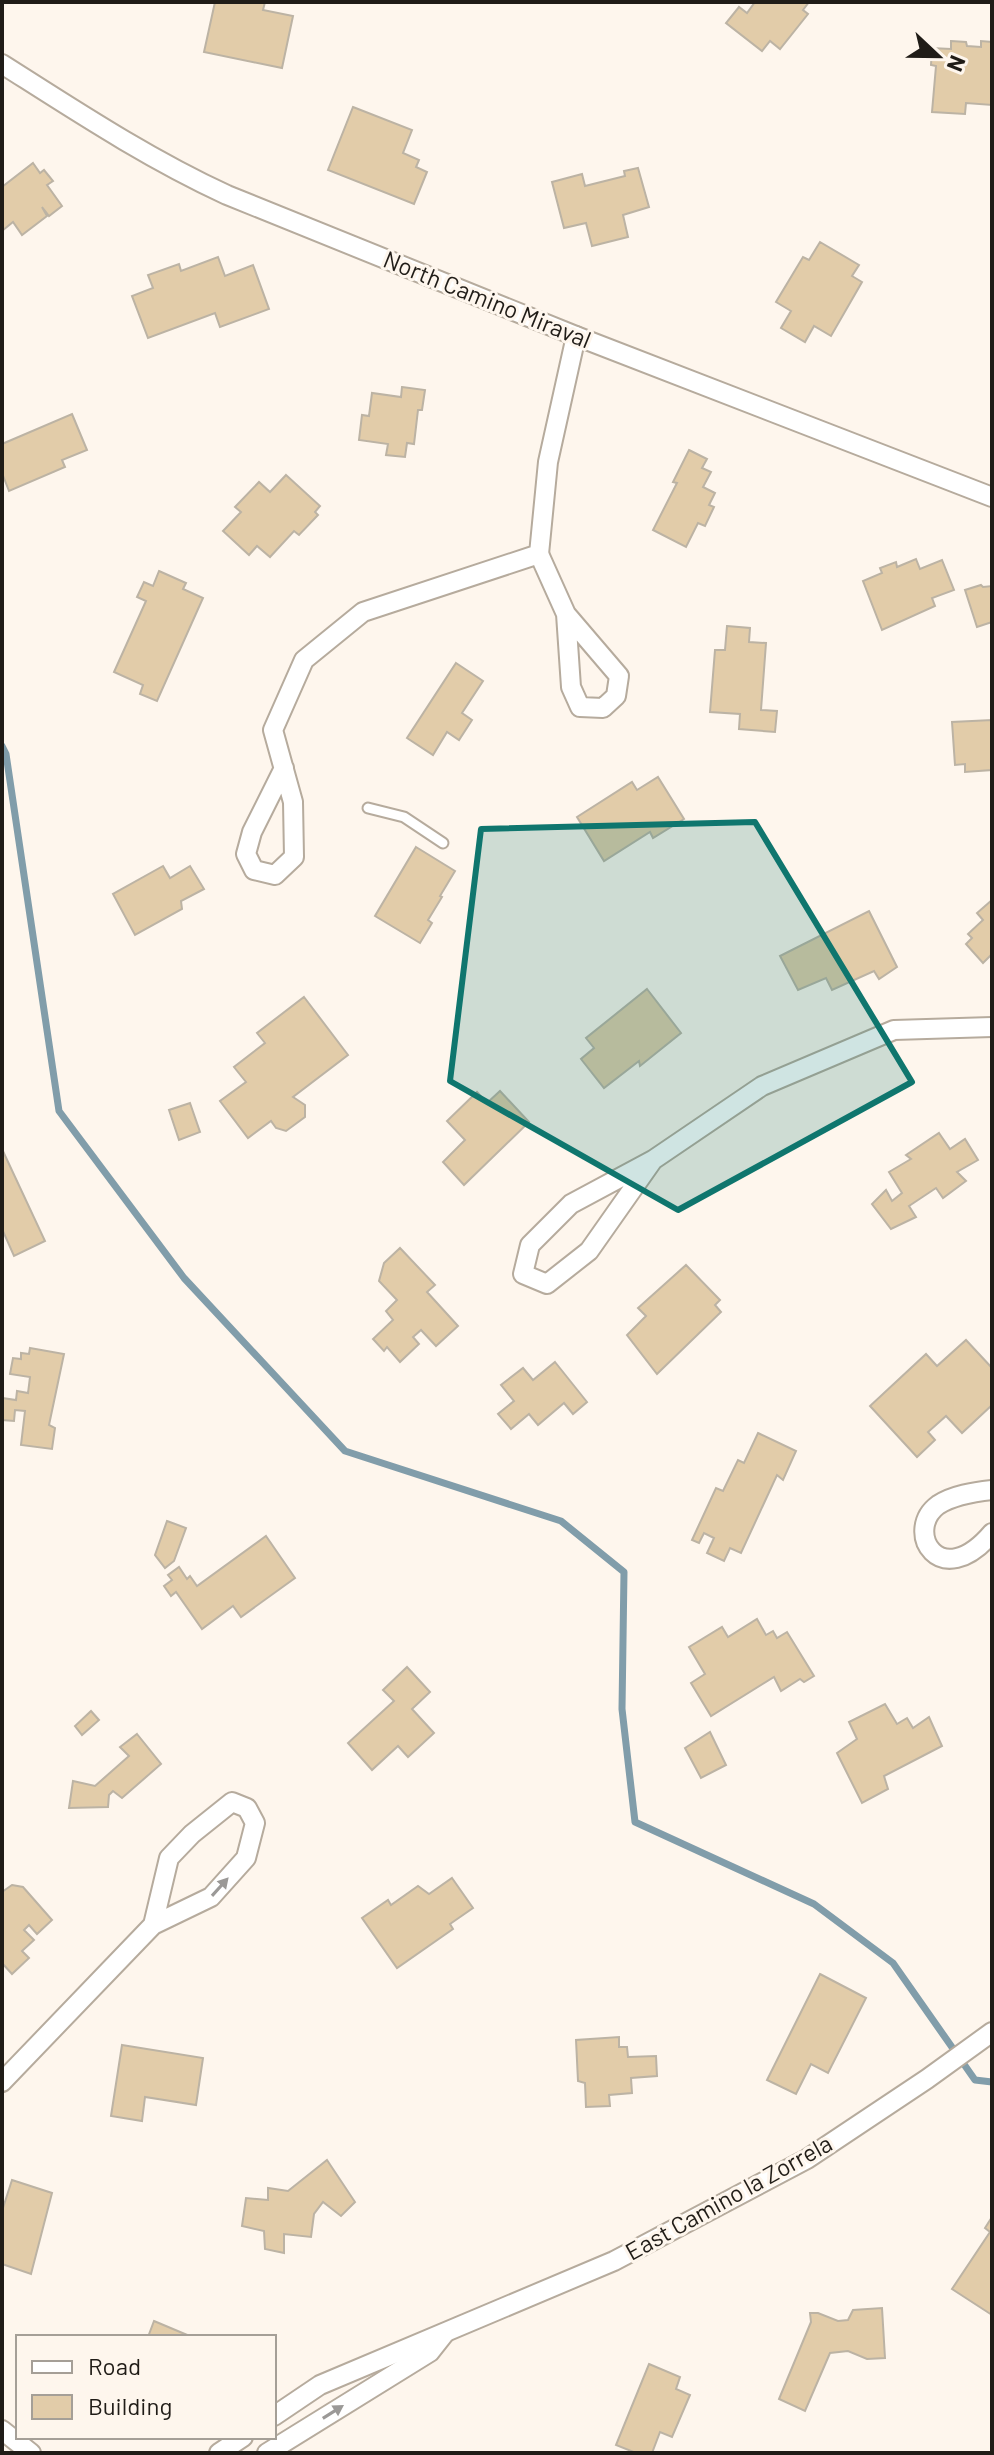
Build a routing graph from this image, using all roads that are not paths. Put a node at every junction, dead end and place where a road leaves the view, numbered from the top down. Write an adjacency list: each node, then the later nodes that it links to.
1 (2, 64): 2 (street, North Camino Miraval)
2 (576, 336): 3 (street, North Camino Miraval); 4 (street)
3 (992, 497)
4 (539, 554): 5 (street); 6 (street)
5 (566, 614): 5 (street)
6 (284, 768): 6 (street)
7 (368, 808): 8 (lane)
8 (443, 843)
9 (992, 1027): 10 (street)
10 (653, 1160): 10 (street)
11 (992, 1490): 12 (street)
12 (992, 1533)
13 (153, 1925): 13 (street, one-way to 13); 15 (street)
14 (992, 2032): 16 (street, East Camino la Zorrela)
15 (2, 2082)
16 (447, 2331): 17 (street, East Camino la Zorrela); 22 (street, East Camino la Zorrela, one-way to 16)
17 (276, 2415)
18 (2, 2430): 20 (street)
19 (240, 2439): 21 (street)
20 (31, 2453)
21 (219, 2453)
22 (267, 2453)

